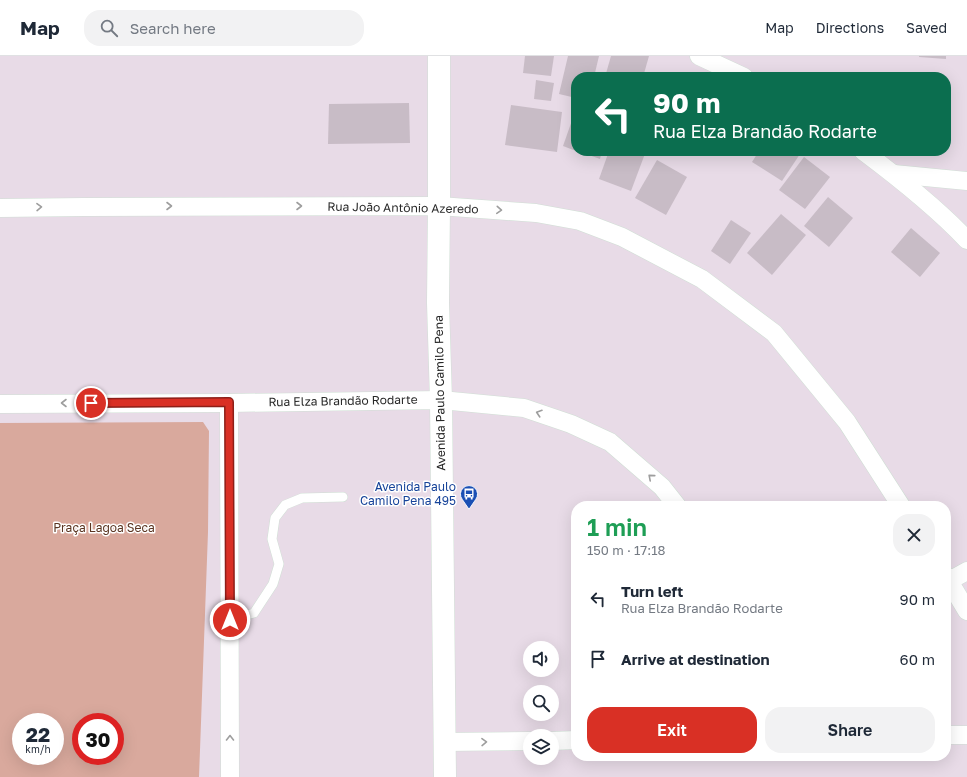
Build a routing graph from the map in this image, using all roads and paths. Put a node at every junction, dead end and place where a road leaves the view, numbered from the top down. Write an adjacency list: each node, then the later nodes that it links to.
1 (439, 56): 7 (street, Avenida Paulo Camilo Pena)
2 (699, 56): 3 (street)
3 (733, 72)
4 (870, 156): 5 (street)
5 (894, 174): 6 (street); 9 (street)
6 (967, 181)
7 (439, 206): 8 (street, Rua João Antônio Azeredo, one-way to 7); 10 (street, Avenida Paulo Camilo Pena); 15 (street, Rua João Antônio Azeredo, one-way to 15)
8 (0, 208)
9 (967, 240)
10 (441, 400): 11 (street, Rua Elza Brandão Rodarte); 14 (street, Rua Elza Brandão Rodarte, one-way to 10); 26 (street, Avenida Paulo Camilo Pena)
11 (229, 402): 12 (street, Rua Elza Brandão Rodarte, one-way to 12); 20 (street)
12 (0, 404)
13 (344, 497): 20 (lane)
14 (673, 501)
15 (898, 501)
16 (967, 571): 17 (street)
17 (951, 578)
18 (951, 584): 19 (street)
19 (967, 611)
20 (230, 620): 27 (street, one-way to 20)
21 (951, 735): 22 (street)
22 (967, 735)
23 (571, 740): 25 (street)
24 (523, 741): 26 (street, one-way to 24)
25 (559, 741)
26 (445, 742): 28 (street, Avenida Paulo Camilo Pena)
27 (230, 777)
28 (444, 777)

